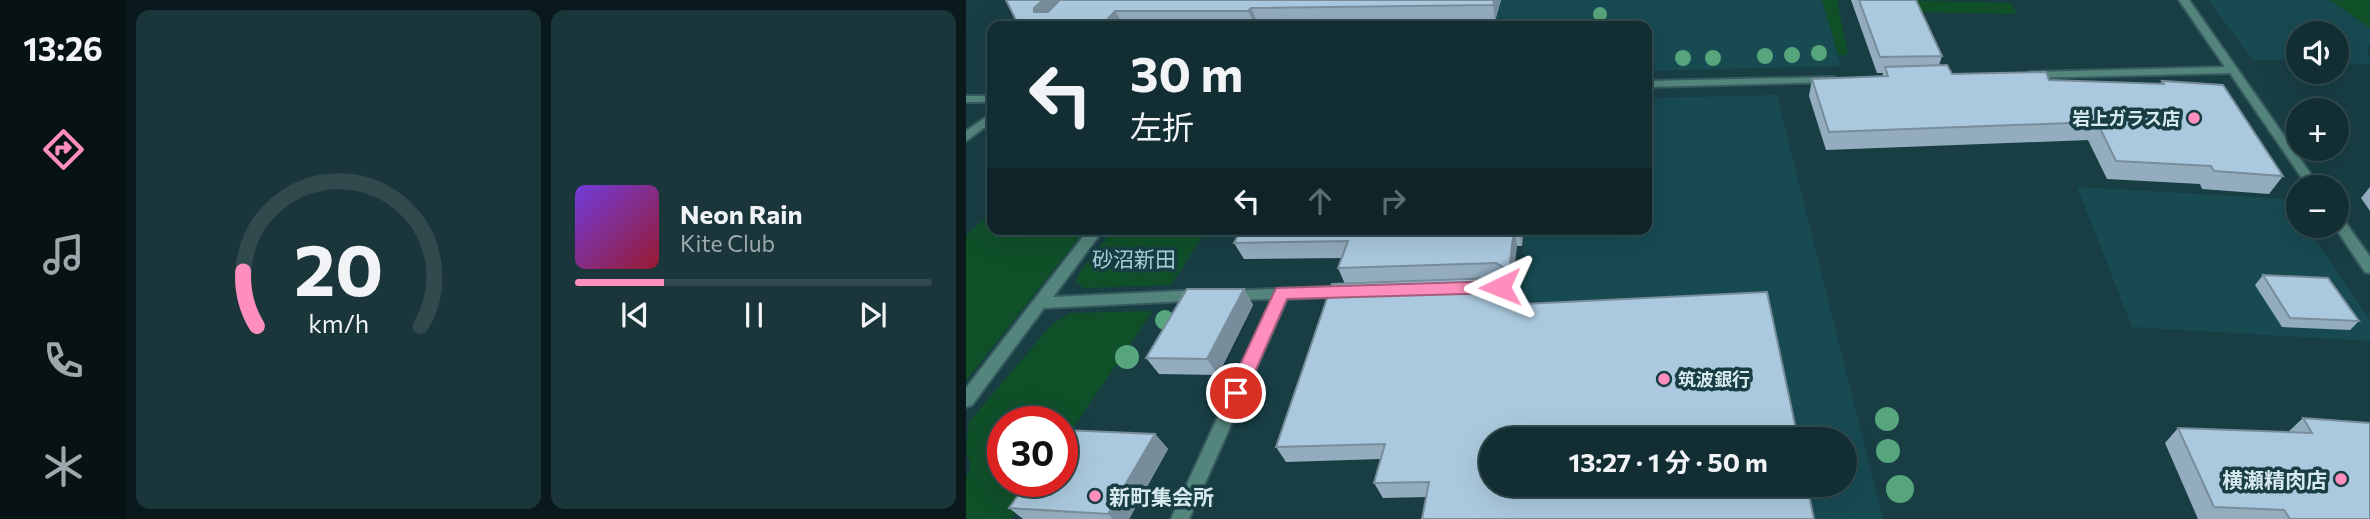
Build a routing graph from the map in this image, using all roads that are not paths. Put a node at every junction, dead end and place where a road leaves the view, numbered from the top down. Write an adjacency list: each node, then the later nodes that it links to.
1 (2184, 0): 2 (street)
2 (2234, 70): 3 (street); 10 (street)
3 (2019, 75)
4 (1843, 79): 5 (street)
5 (1652, 84)
6 (966, 99): 7 (street)
7 (987, 99)
8 (987, 120): 9 (street)
9 (966, 137)
10 (2306, 175)
11 (1092, 235): 16 (street)
12 (2349, 238): 13 (street)
13 (2370, 268)
14 (1362, 290): 15 (street)
15 (1282, 293): 16 (street); 18 (street)
16 (1040, 303): 17 (street)
17 (966, 400)
18 (1180, 519)

